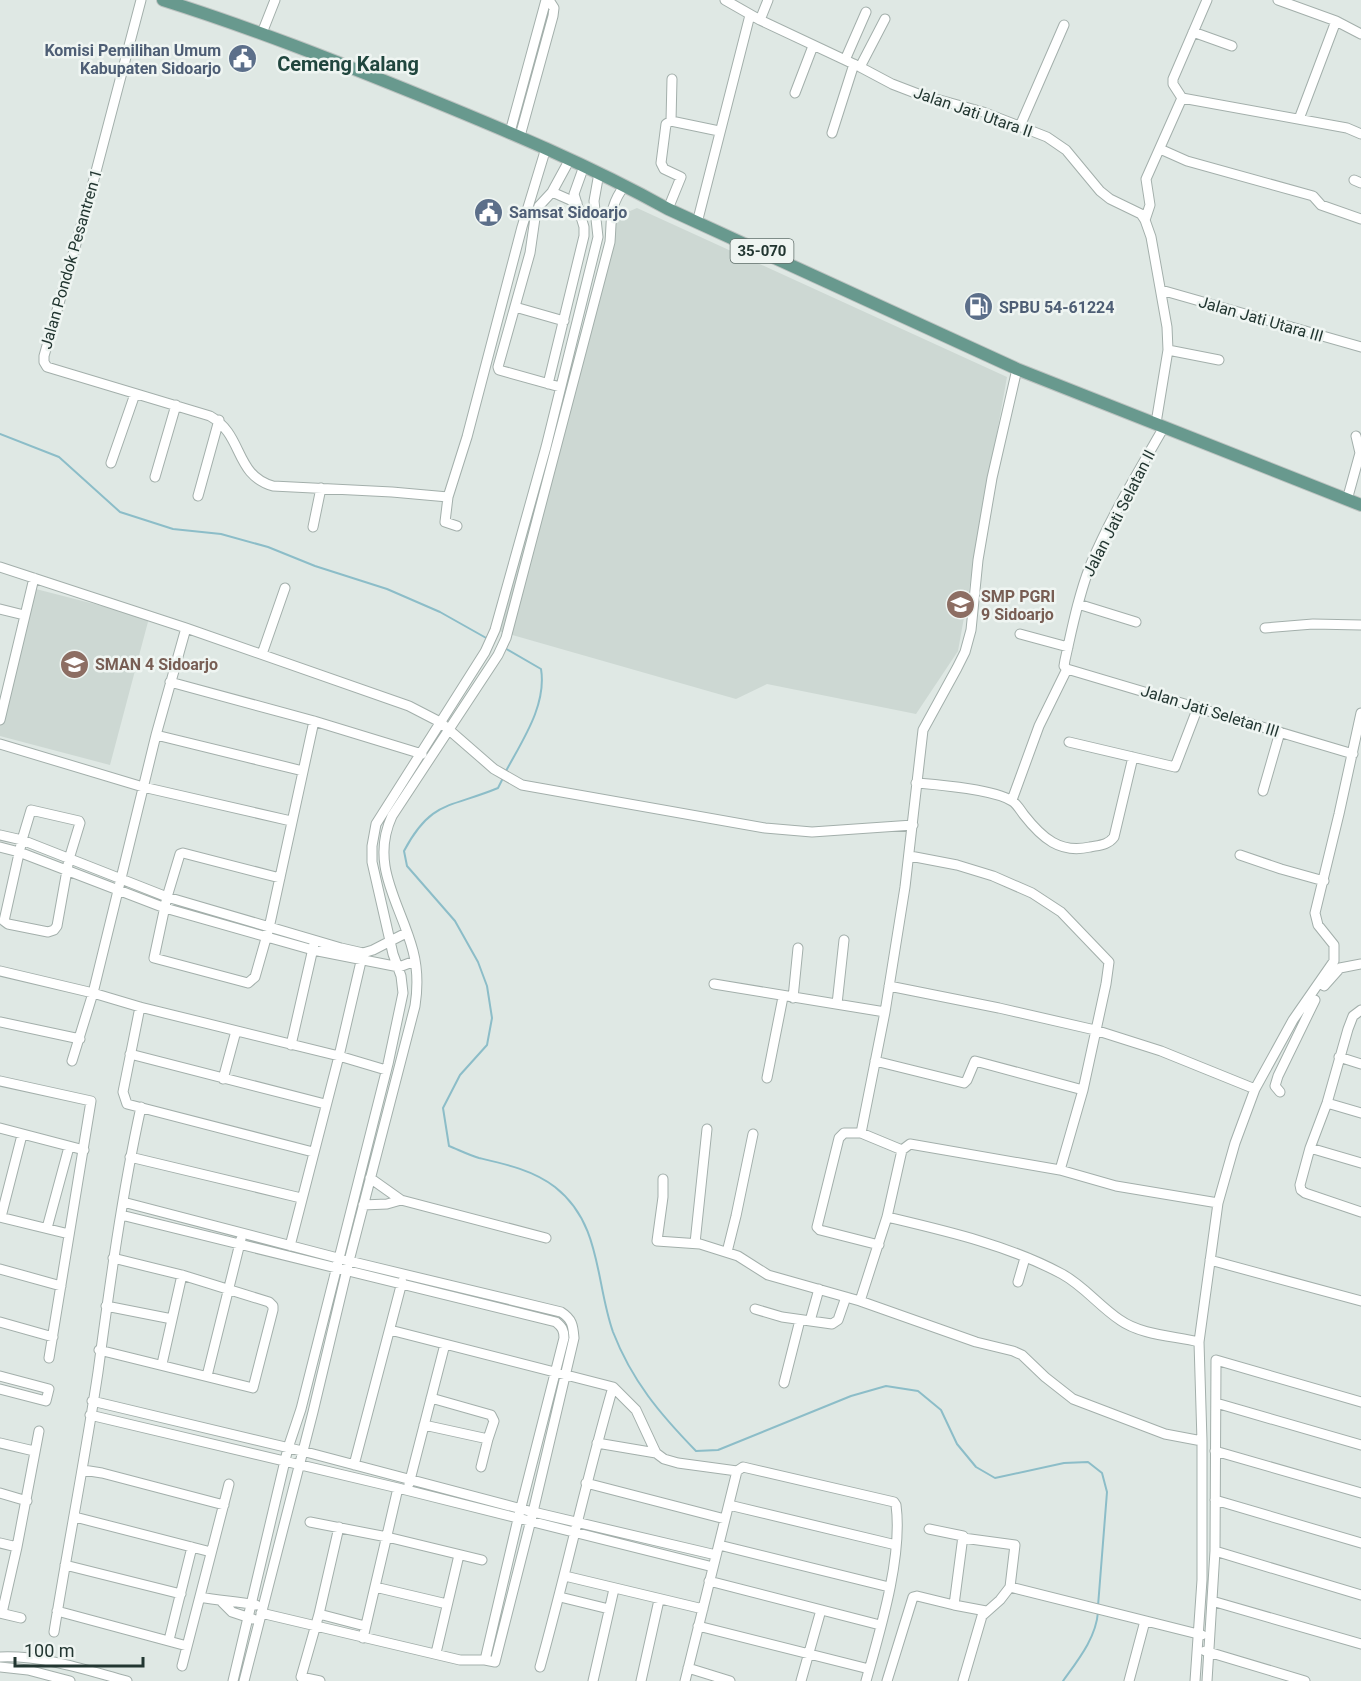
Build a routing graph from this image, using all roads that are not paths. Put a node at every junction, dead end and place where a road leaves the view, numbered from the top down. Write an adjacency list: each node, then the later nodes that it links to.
1 (141, 0): 53 (street, Jalan Pondok Pesantren 1)
2 (163, 0): 16 (main road, 35-070)
3 (275, 0): 16 (street)
4 (547, 0): 29 (street)
5 (726, 0): 10 (street, Jalan Jati Utara II)
6 (768, 0): 12 (street)
7 (1207, 0): 15 (street)
8 (1278, 0): 13 (street)
9 (866, 12): 20 (street)
10 (750, 15): 12 (street, Jalan Jati Utara II); 27 (street)
11 (885, 19): 20 (street)
12 (760, 20): 18 (street, Jalan Jati Utara II)
13 (1336, 21): 17 (street); 24 (street)
14 (1064, 25): 26 (street)
15 (1193, 32): 19 (street); 23 (street)
16 (262, 33): 29 (main road, 35-070)
17 (1361, 34)
18 (813, 46): 20 (street, Jalan Jati Utara II); 22 (street)
19 (1232, 46)
20 (853, 64): 26 (street, Jalan Jati Utara II); 28 (street)
21 (672, 79): 25 (street)
22 (795, 93)
23 (1182, 98): 24 (street); 32 (street)
24 (1299, 120): 30 (street)
25 (671, 121): 27 (street); 39 (street)
26 (1020, 126): 41 (street, Jalan Jati Utara II)
27 (719, 130): 42 (street)
28 (832, 133)
29 (515, 134): 31 (main road, 35-070)
30 (1361, 134)
31 (546, 148): 33 (main road, 35-070); 64 (street)
32 (1160, 149): 40 (street); 41 (street)
33 (570, 159): 34 (main road, 35-070); 37 (street)
34 (584, 166): 35 (main road, 35-070); 38 (street)
35 (599, 173): 36 (main road, 35-070); 50 (street)
36 (625, 185): 39 (main road, 35-070); 51 (street)
37 (552, 192): 38 (street); 44 (street)
38 (577, 203): 45 (street)
39 (668, 209): 42 (main road, 35-070)
40 (1361, 219)
41 (1145, 220): 43 (street)
42 (698, 223): 49 (main road, 35-070)
43 (1161, 290): 46 (street, Jalan Jati Utara III); 47 (street)
44 (515, 307): 45 (street); 52 (street)
45 (564, 321): 52 (street)
46 (1361, 347)
47 (1168, 350): 48 (street); 56 (street)
48 (1219, 360)
49 (1017, 369): 56 (main road, 35-070); 101 (street)
50 (561, 383): 51 (street); 52 (street); 58 (street)
51 (574, 383): 59 (street)
52 (548, 384)
53 (135, 394): 54 (street, Jalan Pondok Pesantren 1); 60 (street)
54 (176, 405): 55 (street, Jalan Pondok Pesantren 1); 61 (street)
55 (219, 420): 62 (street); 63 (street)
56 (1160, 425): 65 (main road, 35-070); 74 (street, Jalan Jati Selatan II)
57 (1356, 436): 65 (street)
58 (546, 447): 59 (street); 72 (street)
59 (556, 450): 73 (street)
60 (111, 463)
61 (154, 477)
62 (321, 488): 64 (street); 68 (street)
63 (198, 496)
64 (448, 498): 67 (street)
65 (1347, 500): 66 (main road, 35-070)
66 (1361, 505)
67 (457, 526)
68 (312, 527)
69 (0, 567): 70 (street)
70 (34, 578): 76 (street); 79 (street)
71 (285, 588): 83 (street)
72 (505, 595): 73 (street); 90 (street)
73 (518, 599): 91 (street)
74 (1078, 604): 77 (street); 82 (street, Jalan Jati Selatan II)
75 (0, 609): 76 (street)
76 (24, 615): 88 (street)
77 (1136, 622)
78 (1361, 625): 80 (street)
79 (186, 628): 83 (street); 85 (street)
80 (1265, 628)
81 (1020, 634): 82 (street)
82 (1068, 647): 84 (street, Jalan Jati Selatan II)
83 (262, 654): 90 (street)
84 (1067, 669): 86 (street, Jalan Jati Seletan III); 105 (street)
85 (170, 682): 89 (street); 93 (street)
86 (1198, 707): 92 (street, Jalan Jati Seletan III); 98 (street)
87 (1361, 713): 97 (street)
88 (0, 720)
89 (314, 721): 96 (street); 100 (street)
90 (440, 722): 91 (street); 96 (street)
91 (449, 730): 99 (street); 107 (street)
92 (1280, 732): 97 (street, Jalan Jati Seletan III); 104 (street)
93 (156, 735): 100 (street); 102 (street)
94 (1069, 742): 98 (street)
95 (0, 744): 102 (street)
96 (422, 754): 99 (street)
97 (1353, 754): 118 (street)
98 (1133, 757): 105 (street)
99 (419, 767): 103 (street)
100 (303, 771): 106 (street)
101 (916, 783): 105 (street); 107 (street)
102 (143, 787): 106 (street); 117 (street)
103 (405, 788): 123 (street); 125 (street)
104 (1263, 791)
105 (1012, 800)
106 (291, 821): 116 (street)
107 (913, 825): 113 (street)
108 (0, 835): 109 (street)
109 (22, 840): 111 (street); 114 (street); 114 (street)
110 (0, 847): 111 (street)
111 (19, 852): 115 (street); 115 (street)
112 (1240, 855): 118 (street)
113 (910, 856): 134 (street); 142 (street)
114 (69, 859): 115 (street); 117 (street)
115 (67, 870): 119 (street)
116 (280, 878): 120 (street); 122 (street)
117 (122, 880): 119 (street); 120 (street)
118 (1324, 881): 159 (street)
119 (119, 890): 121 (street); 135 (street)
120 (167, 897): 121 (street); 122 (street)
121 (165, 908): 122 (street); 122 (street)
122 (268, 933): 126 (street)
123 (406, 933): 125 (street); 129 (street)
124 (844, 940): 137 (street)
125 (390, 941): 128 (street); 131 (street)
126 (314, 946): 128 (street); 145 (street)
127 (798, 948): 136 (street)
128 (362, 956): 131 (street); 147 (street)
129 (415, 961): 131 (street); 153 (street)
130 (1361, 964): 161 (street)
131 (399, 967): 152 (street)
132 (0, 971): 135 (street)
133 (714, 984): 136 (street)
134 (888, 986): 139 (street); 142 (street)
135 (93, 993): 138 (street); 144 (street)
136 (788, 997): 137 (street); 154 (street)
137 (837, 1004): 139 (street)
138 (140, 1007): 143 (street); 146 (street)
139 (885, 1012): 150 (street)
140 (1360, 1012): 148 (street)
141 (0, 1022): 144 (street)
142 (1095, 1030): 159 (street); 160 (street)
143 (236, 1031): 145 (street); 155 (street)
144 (80, 1039): 149 (street)
145 (291, 1045): 147 (street)
146 (130, 1054): 155 (street); 164 (street)
147 (339, 1056): 152 (street); 163 (street)
148 (1339, 1057): 151 (street); 162 (street)
149 (72, 1061)
150 (875, 1061): 160 (street); 168 (street)
151 (1361, 1064)
152 (387, 1067): 153 (street); 156 (street)
153 (399, 1067): 158 (street)
154 (767, 1078)
155 (223, 1079): 163 (street)
156 (382, 1083): 158 (street); 202 (street)
157 (1, 1085): 173 (street)
158 (394, 1086): 179 (street)
159 (1255, 1089): 184 (street)
160 (1083, 1090): 178 (street)
161 (1280, 1092)
162 (1327, 1103): 165 (street); 172 (street)
163 (325, 1104): 175 (street)
164 (141, 1107): 175 (street); 176 (street)
165 (1361, 1113)
166 (0, 1128): 170 (street)
167 (707, 1129): 195 (street)
168 (861, 1133): 174 (street); 196 (street)
169 (753, 1134): 198 (street)
170 (22, 1135): 171 (street); 188 (street)
171 (69, 1147): 173 (street); 190 (street)
172 (1310, 1148): 177 (street); 186 (street)
173 (84, 1150): 192 (street)
174 (902, 1150): 178 (street); 189 (street)
175 (313, 1152): 181 (street)
176 (130, 1157): 181 (street); 183 (street)
177 (1361, 1163)
178 (1060, 1170): 184 (street)
179 (370, 1178): 182 (street); 185 (street)
180 (663, 1179): 195 (street)
181 (301, 1198): 197 (street)
182 (400, 1200): 185 (street); 193 (street)
183 (123, 1202): 187 (street); 191 (street)
184 (1218, 1203): 201 (street)
185 (363, 1205): 203 (street)
186 (1361, 1212)
187 (121, 1215): 194 (street); 199 (street)
188 (0, 1217): 190 (street)
189 (887, 1217): 196 (street); 200 (street)
190 (47, 1228): 192 (street)
191 (242, 1233): 194 (street); 197 (street)
192 (69, 1234): 208 (street)
193 (546, 1238)
194 (239, 1244): 202 (street); 209 (street)
195 (695, 1244): 198 (street)
196 (879, 1245): 212 (street)
197 (290, 1246): 202 (street)
198 (727, 1252): 210 (street)
199 (113, 1258): 205 (street); 214 (street)
200 (1025, 1258): 207 (street); 221 (street)
201 (1210, 1260): 213 (street); 221 (street)
202 (337, 1262): 203 (street); 246 (street)
203 (348, 1265): 206 (street); 226 (street); 247 (street)
204 (0, 1269): 208 (street)
205 (182, 1275): 209 (street); 216 (street)
206 (402, 1282): 219 (street); 226 (street)
207 (1018, 1282)
208 (61, 1286): 220 (street)
209 (229, 1289): 228 (street); 228 (street)
210 (819, 1289): 211 (street); 217 (street)
211 (846, 1297): 212 (street); 217 (street)
212 (860, 1301): 239 (street)
213 (1361, 1301)
214 (106, 1306): 216 (street); 223 (street)
215 (755, 1309): 217 (street)
216 (172, 1319): 225 (street)
217 (805, 1320): 229 (street)
218 (0, 1322): 220 (street)
219 (390, 1330): 222 (street); 248 (street)
220 (52, 1337): 224 (street)
221 (1199, 1342): 239 (street)
222 (444, 1344): 226 (street); 232 (street)
223 (99, 1350): 225 (street); 235 (street)
224 (49, 1358)
225 (162, 1364): 228 (street)
226 (561, 1373): 230 (street); 261 (street)
227 (0, 1376): 231 (street)
228 (207, 1376)
229 (784, 1383)
230 (613, 1387): 241 (street); 245 (street)
231 (0, 1389)
232 (431, 1398): 236 (street); 238 (street)
233 (1361, 1402): 234 (street)
234 (1216, 1403): 242 (street); 244 (street)
235 (91, 1408): 246 (street); 246 (street); 250 (street)
236 (424, 1425): 238 (street); 254 (street)
237 (39, 1431): 243 (street)
238 (488, 1439): 249 (street)
239 (1202, 1441): 315 (street)
240 (0, 1443): 243 (street)
241 (597, 1443): 245 (street); 252 (street)
242 (1361, 1445)
243 (34, 1451): 258 (street)
244 (1215, 1451): 256 (street); 257 (street)
245 (656, 1453): 251 (street)
246 (286, 1455): 247 (street); 247 (street); 296 (street)
247 (300, 1458): 248 (street); 254 (street); 305 (street)
248 (354, 1466): 254 (street)
249 (481, 1467)
250 (83, 1470): 259 (street); 262 (street)
251 (737, 1471): 260 (street); 273 (street)
252 (586, 1483): 263 (street); 266 (street)
253 (229, 1484): 259 (street)
254 (407, 1486): 261 (street); 268 (street)
255 (0, 1493): 258 (street)
256 (1361, 1493)
257 (1215, 1500): 271 (street); 276 (street)
258 (27, 1501): 274 (street)
259 (224, 1505): 277 (street)
260 (729, 1505): 263 (street); 273 (street)
261 (524, 1515): 266 (street); 323 (street)
262 (75, 1517): 275 (street); 281 (street)
263 (725, 1519): 272 (street)
264 (310, 1522): 265 (street)
265 (339, 1527): 268 (street); 306 (street)
266 (576, 1527): 279 (street); 282 (street); 283 (street)
267 (929, 1529): 269 (street)
268 (387, 1538): 278 (street); 285 (street)
269 (963, 1538): 287 (street); 298 (street)
270 (0, 1543): 274 (street)
271 (1361, 1543)
272 (719, 1545): 279 (street); 286 (street)
273 (896, 1545): 286 (street)
274 (17, 1547): 304 (street)
275 (192, 1547): 277 (street); 289 (street)
276 (1215, 1551): 290 (street); 294 (street)
277 (211, 1552): 291 (street)
278 (459, 1555): 280 (street); 297 (street)
279 (716, 1555): 282 (street)
280 (482, 1560)
281 (65, 1565): 289 (street); 302 (street)
282 (713, 1566): 284 (street)
283 (565, 1576): 288 (street); 292 (street)
284 (710, 1581): 300 (street); 301 (street)
285 (375, 1587): 297 (street); 312 (street)
286 (889, 1587): 310 (street)
287 (1010, 1587): 303 (street); 309 (street)
288 (614, 1589): 293 (street); 299 (street)
289 (181, 1594): 318 (street)
290 (1361, 1595)
291 (200, 1597): 295 (street); 320 (street)
292 (560, 1597): 299 (street); 328 (street)
293 (659, 1600): 300 (street); 339 (street)
294 (1212, 1601): 317 (street); 319 (street)
295 (222, 1602): 296 (street); 308 (street)
296 (251, 1604): 305 (street); 308 (street)
297 (447, 1604): 323 (street)
298 (954, 1605): 303 (street); 344 (street)
299 (609, 1609): 338 (street)
300 (703, 1609): 313 (street)
301 (821, 1610): 310 (street); 324 (street)
302 (57, 1611): 314 (street); 318 (street)
303 (986, 1611): 345 (street)
304 (1, 1613): 307 (street)
305 (261, 1613): 308 (street); 311 (street); 336 (street)
306 (319, 1614): 311 (street); 312 (street)
307 (21, 1618)
308 (248, 1618): 335 (street)
309 (1145, 1621): 315 (street); 346 (street)
310 (880, 1625): 330 (street)
311 (316, 1626): 316 (street); 337 (street)
312 (365, 1626): 316 (street)
313 (698, 1626): 324 (street); 329 (street)
314 (54, 1632)
315 (1198, 1633): 317 (street); 321 (street)
316 (363, 1638): 323 (street)
317 (1210, 1639): 322 (street)
318 (169, 1640): 320 (street)
319 (1361, 1644)
320 (187, 1646): 327 (street)
321 (1197, 1649): 322 (street); 347 (street)
322 (1209, 1652): 348 (street); 349 (street)
323 (436, 1653)
324 (809, 1653): 330 (street); 342 (street)
325 (2, 1657): 326 (street); 331 (street)
326 (56, 1662): 332 (street); 334 (street)
327 (182, 1666)
328 (540, 1667)
329 (688, 1668): 340 (street); 341 (street)
330 (869, 1669): 343 (street)
331 (1, 1670): 332 (street)
332 (51, 1679): 333 (street)
333 (70, 1681)
334 (127, 1681)
335 (233, 1681)
336 (244, 1681)
337 (320, 1681)
338 (593, 1681)
339 (641, 1681)
340 (685, 1681)
341 (730, 1681)
342 (801, 1681)
343 (866, 1681)
344 (887, 1681)
345 (963, 1681)
346 (1129, 1681)
347 (1195, 1681)
348 (1207, 1681)
349 (1305, 1681)

